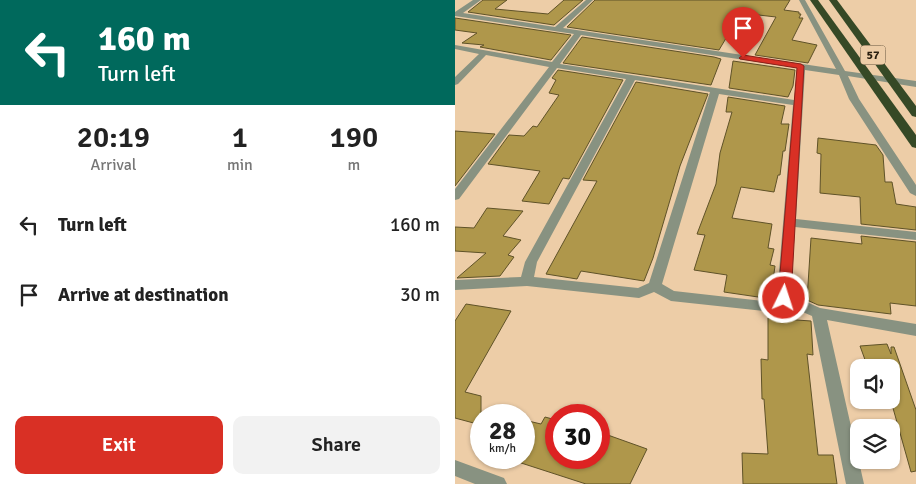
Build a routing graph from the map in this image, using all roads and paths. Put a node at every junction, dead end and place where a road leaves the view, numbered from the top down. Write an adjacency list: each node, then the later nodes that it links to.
1 (478, 0): 7 (street)
2 (590, 0): 8 (street)
3 (802, 0): 15 (street)
4 (814, 0): 17 (highway, 57)
5 (833, 0): 10 (highway, 57)
6 (841, 0): 10 (highway)
7 (456, 14): 8 (street)
8 (556, 30): 9 (street)
9 (579, 33): 13 (street); 14 (street)
10 (859, 36): 18 (highway, 57)
11 (455, 47): 12 (street)
12 (485, 52): 13 (street); 19 (street)
13 (553, 65): 16 (street); 26 (street)
14 (801, 66): 15 (street); 22 (street)
15 (842, 73): 17 (street); 25 (street)
16 (632, 77): 21 (street); 29 (street)
17 (870, 78): 18 (street); 24 (highway, 57)
18 (892, 81): 20 (street); 23 (highway, 57)
19 (455, 82)
20 (916, 84)
21 (715, 90): 22 (street); 31 (street)
22 (797, 103): 27 (street)
23 (916, 114)
24 (916, 144)
25 (916, 193)
26 (455, 198)
27 (789, 222): 28 (street); 32 (street)
28 (916, 236)
29 (527, 281): 30 (street); 31 (street)
30 (455, 285)
31 (655, 286): 32 (street)
32 (784, 298): 33 (street)
33 (818, 313): 34 (street); 37 (street)
34 (916, 330)
35 (455, 468): 36 (street)
36 (498, 484)
37 (855, 484)

